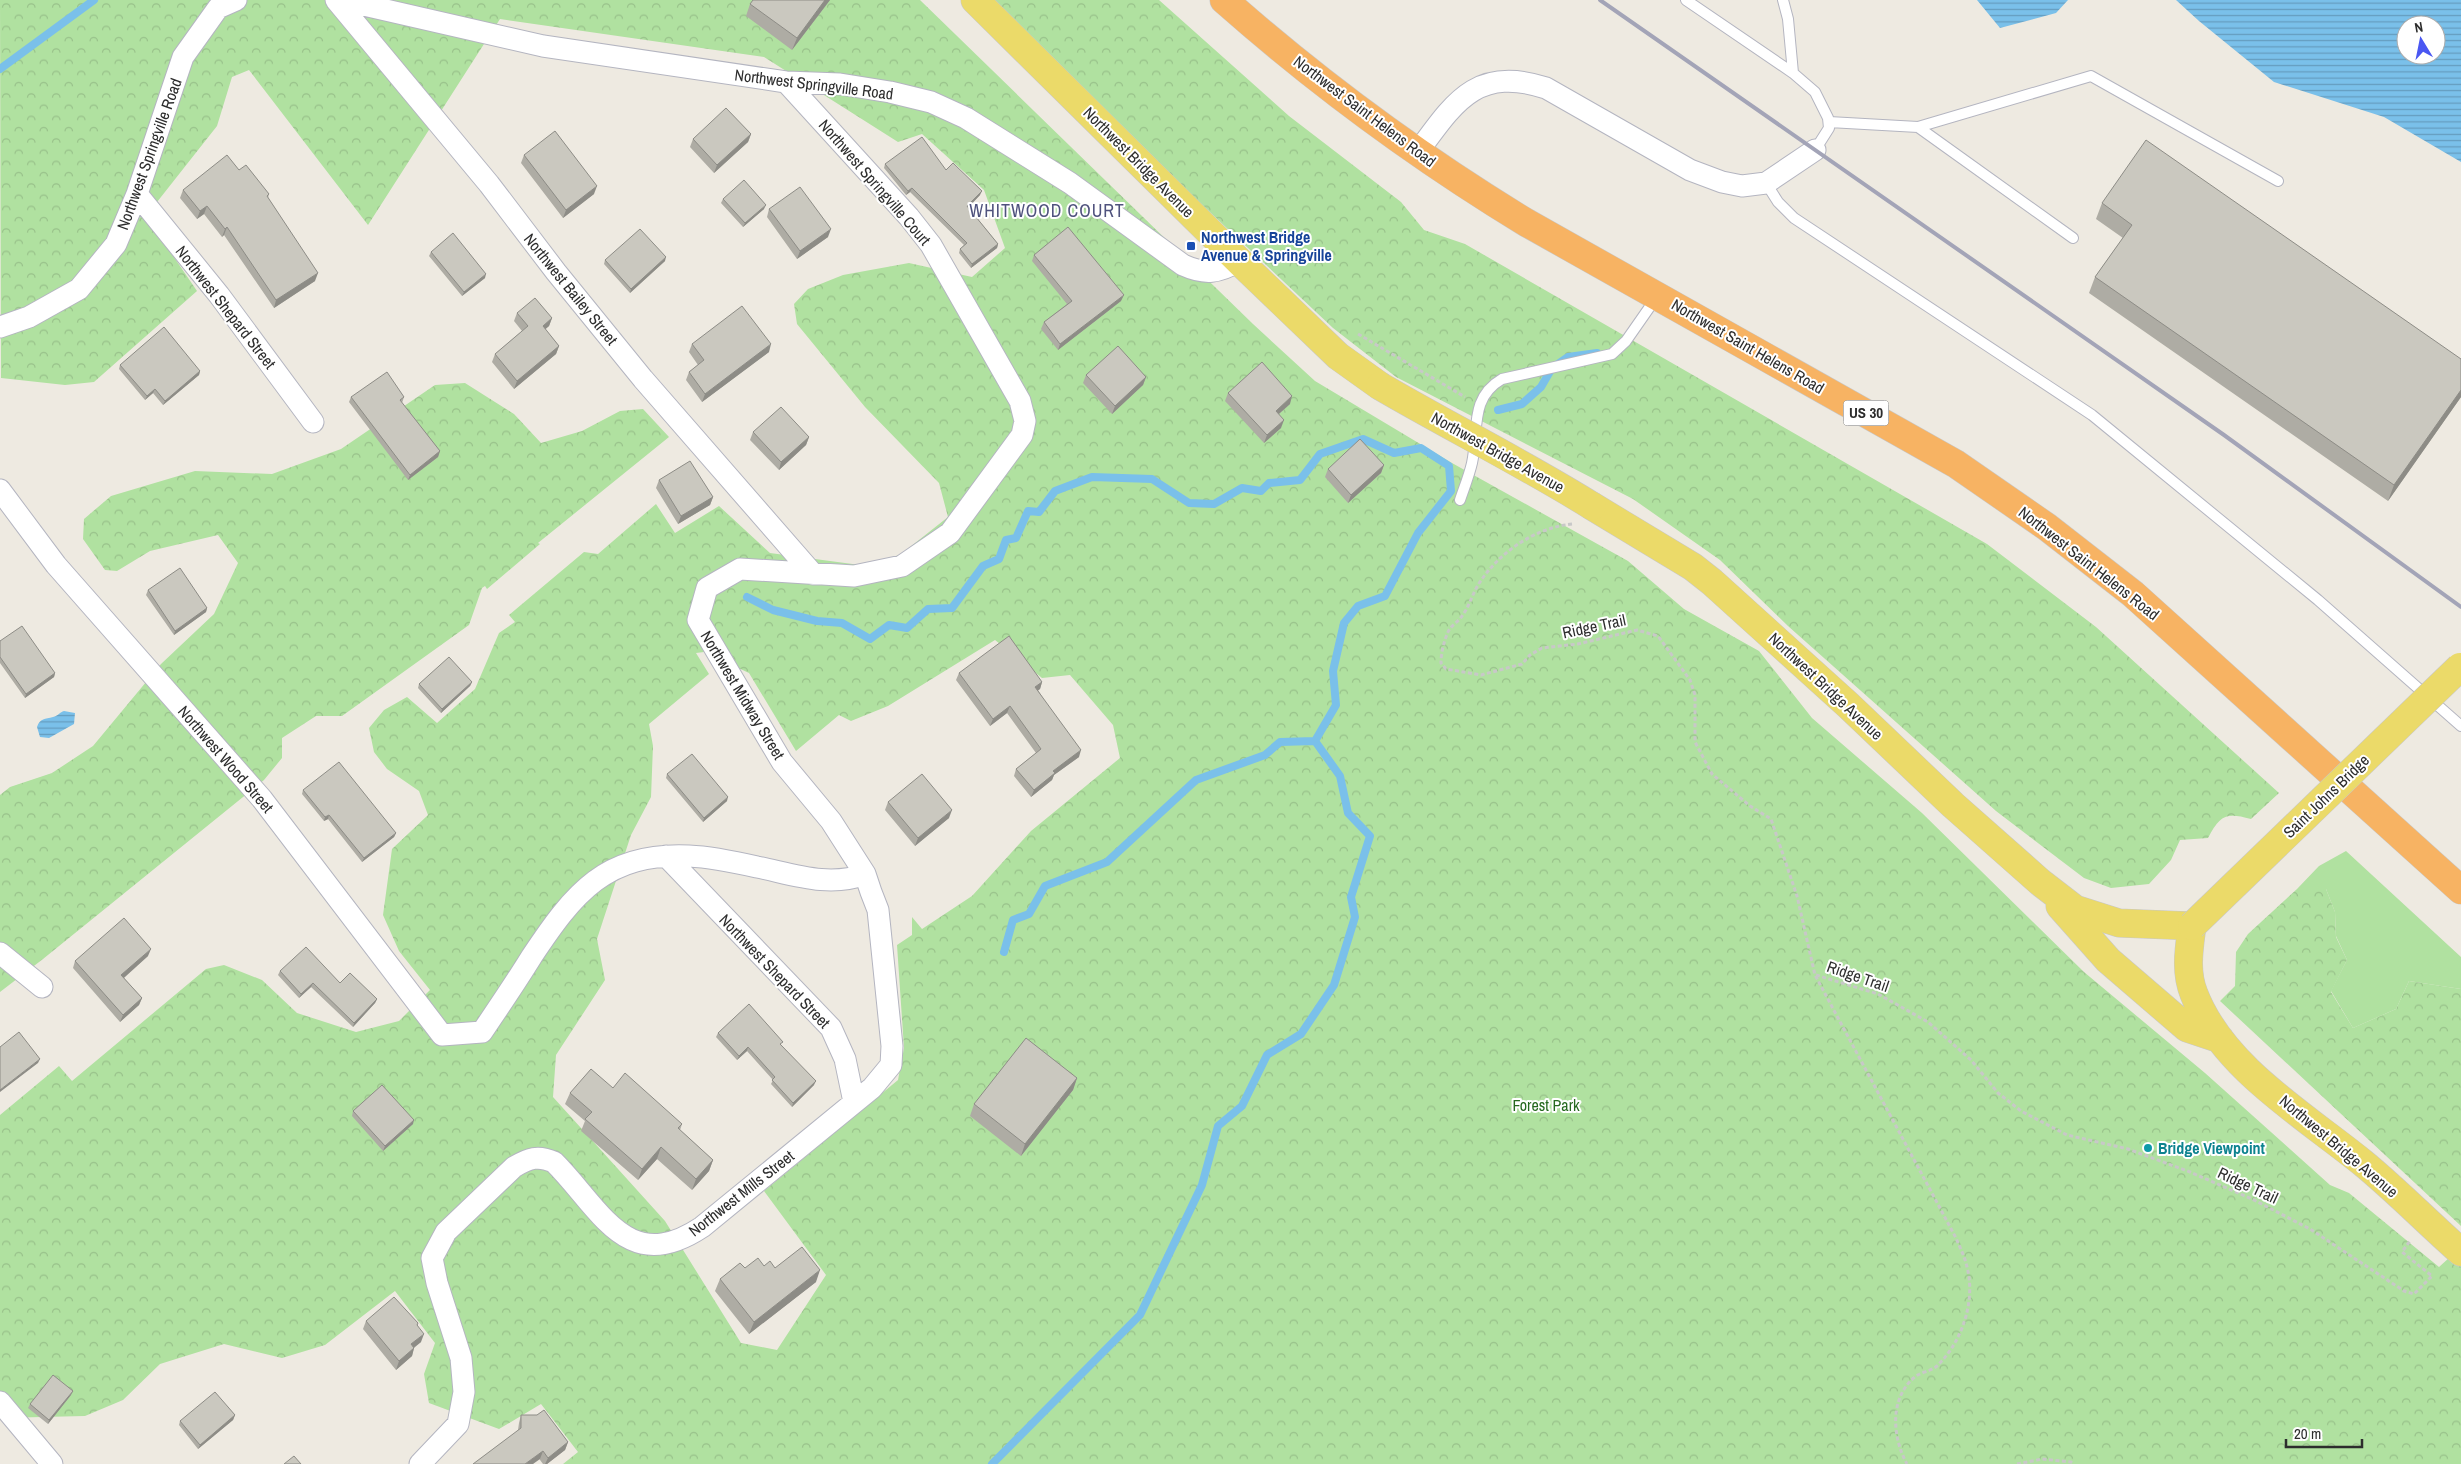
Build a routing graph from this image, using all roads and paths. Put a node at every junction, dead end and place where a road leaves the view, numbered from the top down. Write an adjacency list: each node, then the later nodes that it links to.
1 (236, 0): 16 (street, Northwest Springville Road)
2 (336, 0): 28 (street, Northwest Bailey Street)
3 (342, 0): 9 (street, Northwest Springville Road)
4 (975, 0): 18 (main road, Northwest Bridge Avenue)
5 (1224, 0): 13 (highway, Northwest Saint Helens Road / US 30)
6 (1686, 0): 8 (lane)
7 (1783, 0): 8 (lane)
8 (1793, 73): 10 (lane)
9 (786, 82): 18 (street, Northwest Springville Road); 23 (street, Northwest Springville Court)
10 (1828, 122): 11 (lane); 12 (lane)
11 (1918, 127): 14 (lane); 17 (lane)
12 (1815, 150): 15 (street)
13 (1418, 153): 15 (street); 19 (highway, Northwest Saint Helens Road / US 30)
14 (2278, 181)
15 (1766, 183): 30 (lane)
16 (137, 194): 20 (street, Northwest Springville Road); 24 (street, Northwest Shepard Street)
17 (2073, 238)
18 (1239, 261): 27 (main road, Northwest Bridge Avenue, bridge)
19 (1658, 295): 26 (lane); 34 (highway, Northwest Saint Helens Road / US 30)
20 (0, 327)
21 (1358, 334): 22 (path)
22 (1452, 391)
23 (1025, 421): 28 (street, Northwest Midway Street)
24 (313, 422)
25 (0, 490): 31 (street, Northwest Wood Street)
26 (1460, 500)
27 (1584, 515): 33 (main road, Northwest Bridge Avenue); 37 (path, Ridge Trail)
28 (813, 574): 32 (street, Northwest Midway Street)
29 (2461, 666): 35 (main road, Saint Johns Bridge, bridge)
30 (2461, 726)
31 (666, 856): 32 (street); 40 (street, Northwest Shepard Street)
32 (865, 874): 40 (street, Northwest Mills Street)
33 (2040, 882): 35 (main road, Northwest Bridge Avenue); 39 (main road, Northwest Bridge Avenue)
34 (2461, 890)
35 (2192, 926): 39 (main road, Northwest Bridge Avenue)
36 (0, 953): 38 (street)
37 (1815, 975): 41 (path, Ridge Trail); 46 (path, Ridge Trail)
38 (42, 987)
39 (2220, 1038): 42 (main road, Northwest Bridge Avenue)
40 (854, 1102): 45 (street, Northwest Mills Street)
41 (2413, 1238)
42 (2461, 1252)
43 (0, 1402): 44 (street)
44 (52, 1464)
45 (420, 1464)
46 (1907, 1464)
47 (2017, 1464): 48 (path)
48 (2074, 1464)

